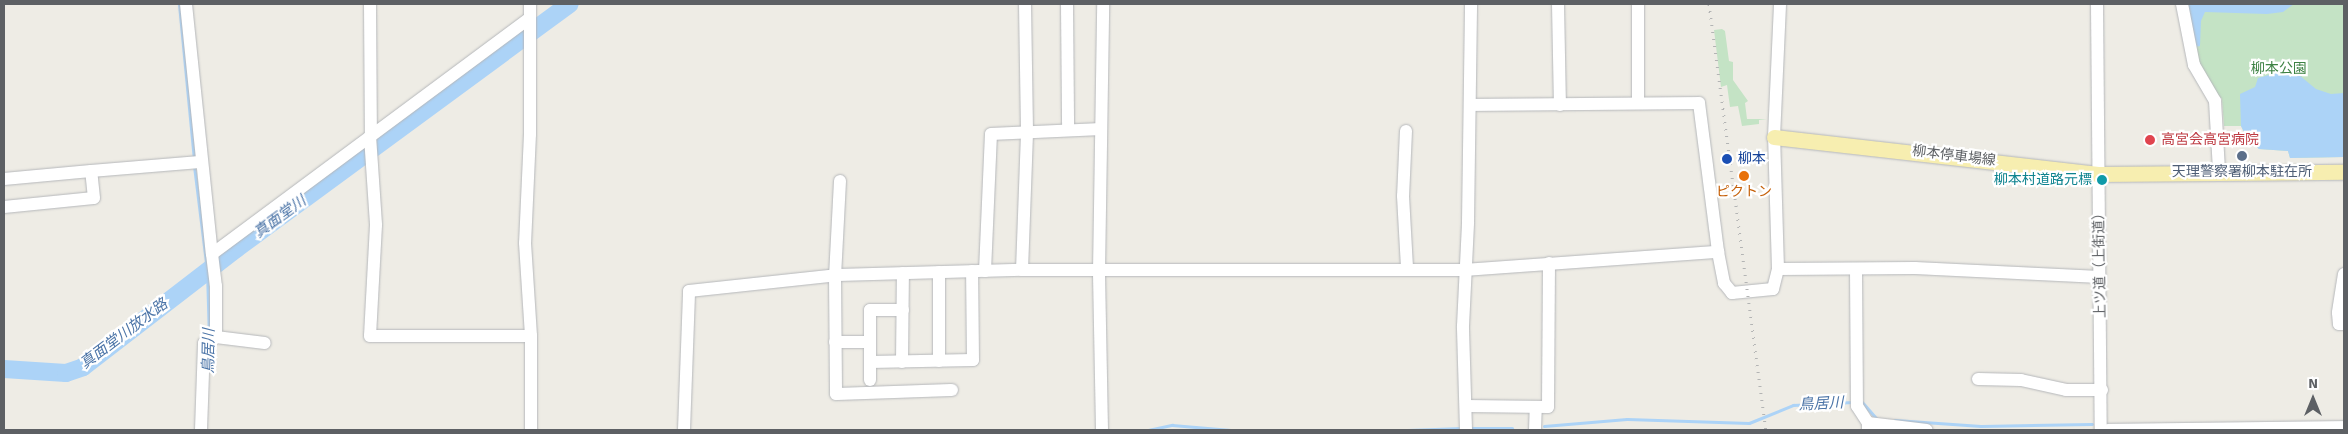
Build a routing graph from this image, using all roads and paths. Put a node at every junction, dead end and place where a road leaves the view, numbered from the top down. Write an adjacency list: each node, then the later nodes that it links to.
1 (186, 4): 23 (street)
2 (370, 4): 21 (street)
3 (530, 4): 13 (street)
4 (1026, 4): 18 (street)
5 (1067, 4): 19 (street)
6 (1104, 4): 17 (street)
7 (1471, 4): 15 (street)
8 (1558, 4): 16 (street)
9 (1638, 4): 14 (street)
10 (1780, 4): 22 (street)
11 (2097, 4): 27 (street, 上ツ道（上街道）)
12 (2182, 4): 25 (street)
13 (530, 21): 21 (street); 48 (street)
14 (1638, 102): 16 (street); 31 (street)
15 (1470, 105): 16 (street); 36 (street)
16 (1560, 105)
17 (1101, 129): 19 (street); 41 (street)
18 (1027, 130): 19 (street); 35 (street); 39 (street)
19 (1068, 130)
20 (1406, 131): 34 (street)
21 (370, 137): 32 (street); 48 (street)
22 (1774, 137): 27 (main road, 柳本停車場線); 37 (street)
23 (200, 162): 24 (street); 32 (street)
24 (91, 172): 28 (street); 30 (street)
25 (2219, 172): 26 (main road, 柳本停車場線); 27 (main road, 柳本停車場線)
26 (2344, 172)
27 (2098, 174): 45 (street, 上ツ道（上街道）)
28 (4, 179)
29 (840, 181): 44 (street)
30 (4, 207)
31 (1718, 252): 33 (street); 37 (street)
32 (212, 257): 49 (street)
33 (1549, 263): 36 (street); 61 (street)
34 (1407, 268): 36 (street); 41 (street)
35 (1022, 270): 39 (street); 41 (street)
36 (1464, 270): 60 (street)
37 (1778, 270): 38 (street)
38 (1856, 270): 45 (street); 62 (street)
39 (978, 271): 40 (street); 53 (street)
40 (938, 272): 42 (street); 53 (street)
41 (1099, 272): 68 (street)
42 (903, 273): 44 (street); 46 (street)
43 (2344, 274): 47 (street)
44 (835, 275): 50 (street); 67 (street)
45 (2100, 277): 59 (street, 上ツ道（上街道）)
46 (903, 310): 51 (street); 55 (street)
47 (2344, 324)
48 (531, 336): 66 (street)
49 (216, 337): 52 (street); 65 (street)
50 (835, 342): 51 (street); 58 (street)
51 (870, 342): 54 (street)
52 (265, 343)
53 (938, 361): 55 (street)
54 (870, 362): 55 (street); 57 (street)
55 (902, 362)
56 (1978, 379): 59 (street)
57 (870, 380)
58 (952, 390)
59 (2102, 390): 71 (street, 上ツ道（上街道）)
60 (1466, 406): 61 (street); 64 (street)
61 (1536, 407): 69 (street)
62 (1868, 427): 70 (street)
63 (2344, 427): 72 (street)
64 (1466, 428)
65 (201, 430)
66 (531, 430)
67 (684, 430)
68 (1102, 430)
69 (1535, 430)
70 (1928, 430)
71 (2101, 430)
72 (2108, 430)

